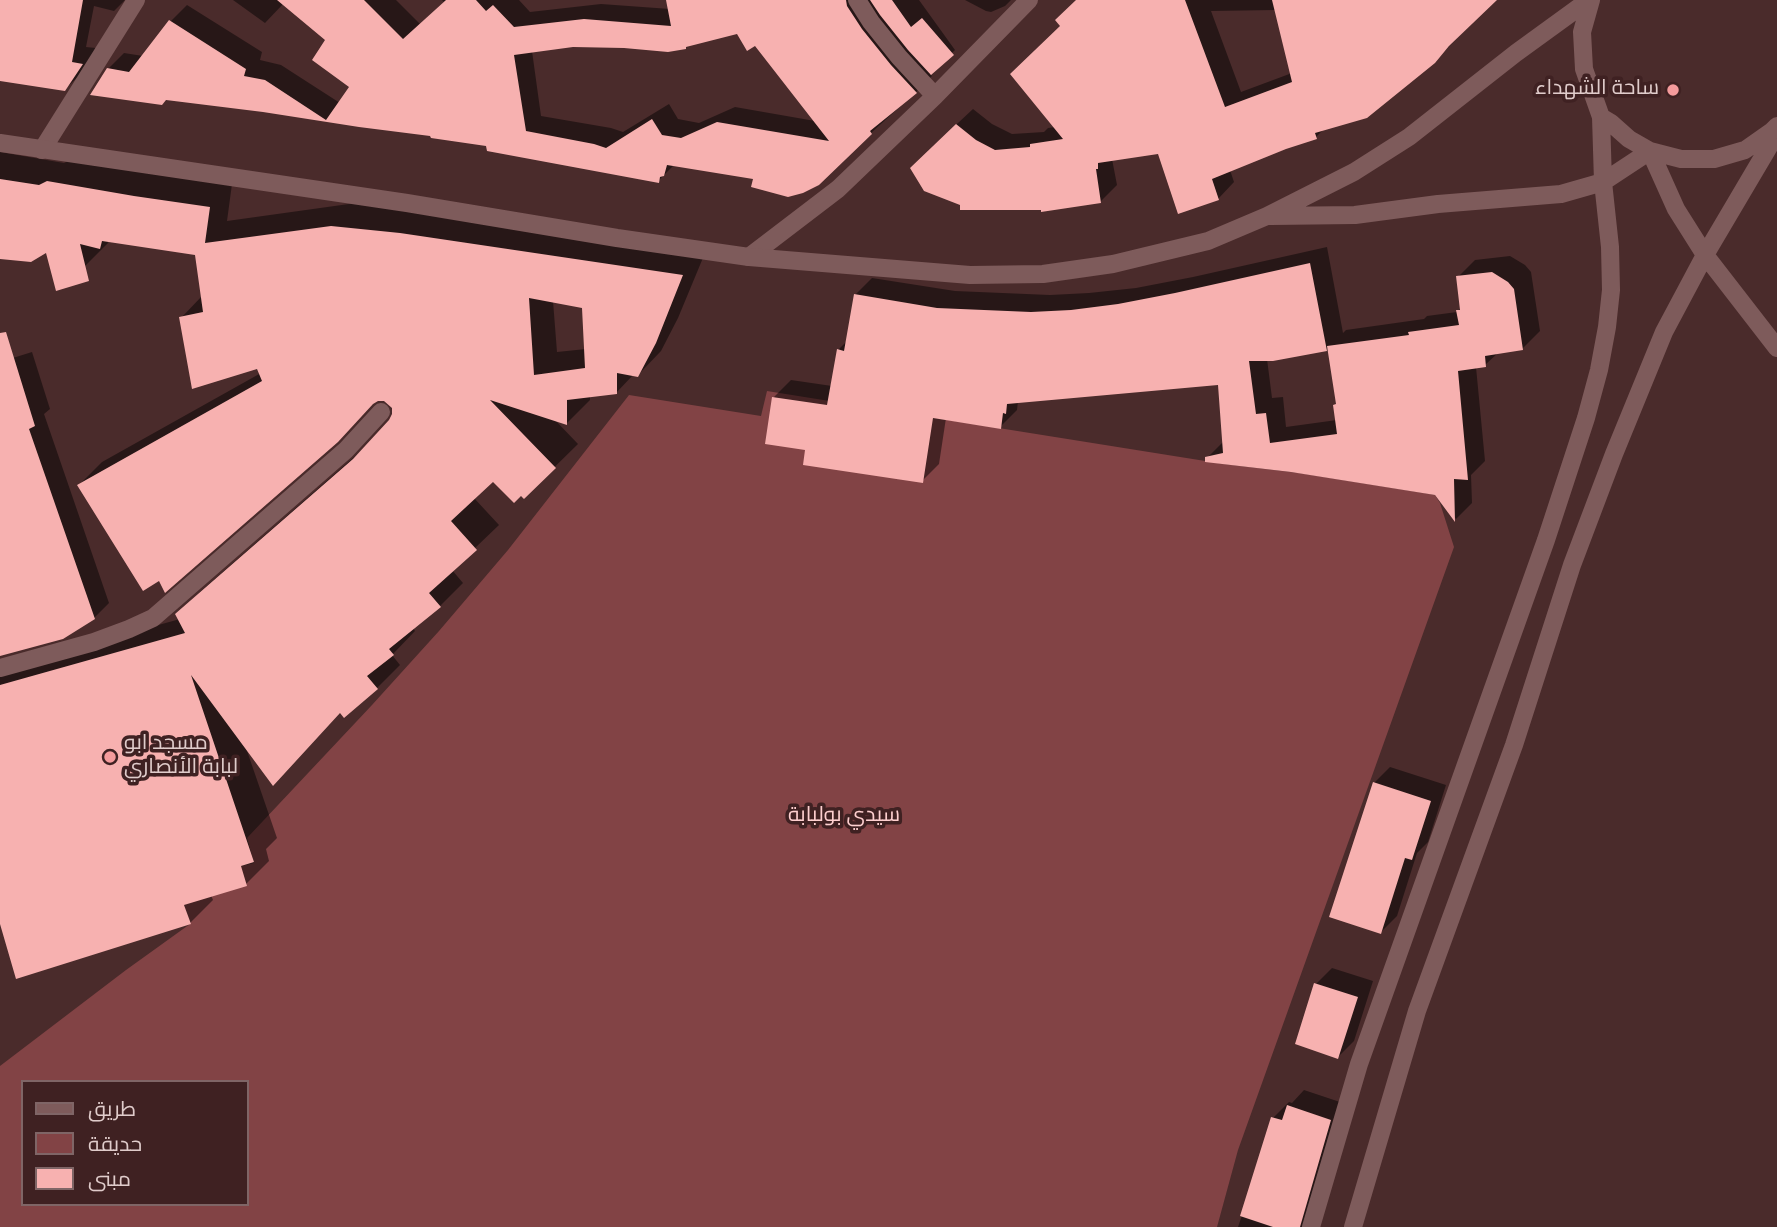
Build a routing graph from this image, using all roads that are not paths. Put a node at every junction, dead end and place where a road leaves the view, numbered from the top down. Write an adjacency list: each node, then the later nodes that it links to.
1 (136, 0): 10 (street)
2 (857, 0): 5 (street)
3 (1029, 0): 5 (street)
4 (1590, 0): 6 (street); 13 (street)
5 (935, 96): 15 (street)
6 (1601, 117): 11 (street); 12 (street)
7 (1777, 125): 11 (street)
8 (1777, 134): 14 (street)
9 (0, 143): 10 (street)
10 (42, 150): 15 (street)
11 (1650, 151): 12 (street); 14 (street)
12 (1603, 182): 13 (street); 19 (street)
13 (1267, 216): 15 (street)
14 (1705, 255): 16 (street); 20 (street)
15 (750, 257)
16 (1777, 348)
17 (381, 412): 18 (street)
18 (0, 668)
19 (1311, 1227)
20 (1353, 1227)

